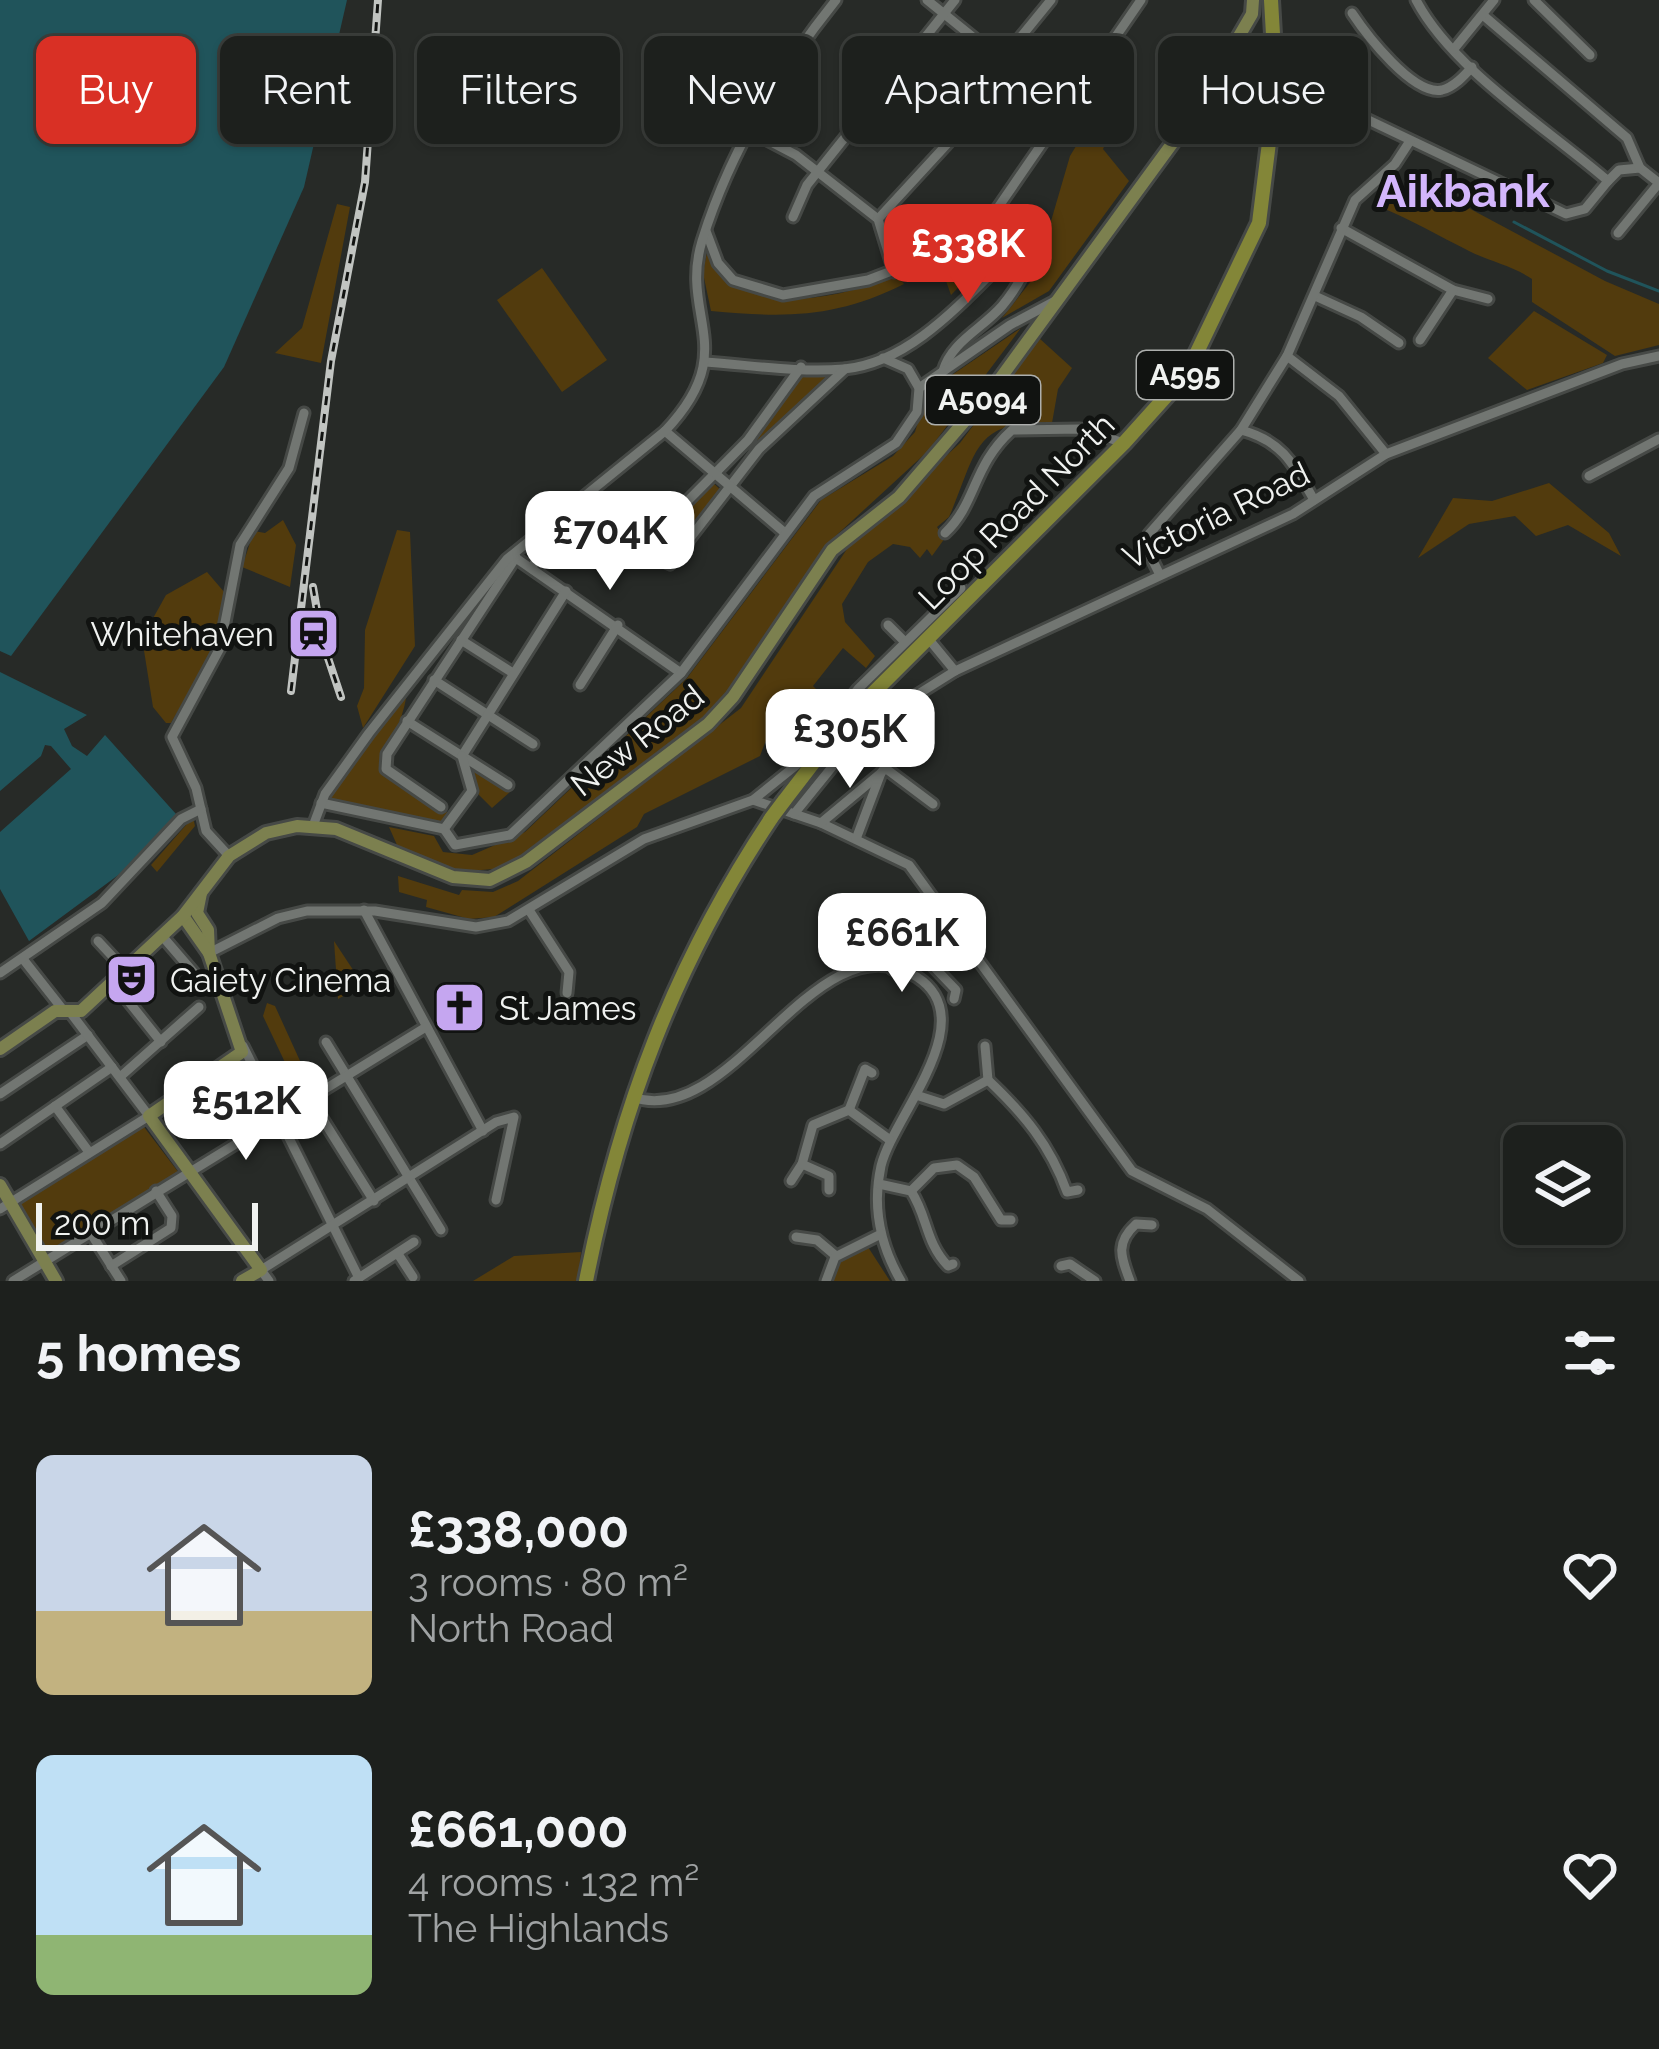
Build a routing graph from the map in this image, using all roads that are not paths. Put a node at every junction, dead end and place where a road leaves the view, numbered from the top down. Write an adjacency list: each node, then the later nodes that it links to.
1 (836, 0): 14 (street)
2 (928, 0): 12 (street)
3 (955, 0): 12 (street)
4 (1051, 0): 16 (street)
5 (1141, 0): 17 (street)
6 (1415, 0): 18 (street)
7 (1494, 0): 13 (street)
8 (1534, 0): 19 (street)
9 (1252, 7): 10 (main road, New Road); 45 (main road, New Road / A5094)
10 (1272, 7)
11 (1352, 13): 20 (street)
12 (944, 14): 15 (street); 29 (street)
13 (1484, 16): 18 (street); 28 (street)
14 (809, 36)
15 (972, 36)
16 (1022, 36)
17 (1117, 36)
18 (1454, 49): 20 (street)
19 (1590, 55)
20 (1472, 68): 30 (street)
21 (1368, 120): 22 (street)
22 (1409, 141): 30 (street); 35 (street)
23 (744, 144): 36 (street)
24 (772, 144): 29 (street)
25 (947, 144): 33 (street)
26 (1044, 144): 39 (street)
27 (1269, 144): 60 (highway, Loop Road North / A595)
28 (1640, 168): 30 (street); 31 (street)
29 (818, 172): 32 (street); 33 (street)
30 (1607, 181)
31 (1659, 183): 37 (street)
32 (793, 218)
33 (878, 219): 41 (street)
34 (1044, 224): 38 (street)
35 (1340, 228): 42 (street); 43 (street)
36 (706, 231): 41 (street); 51 (street)
37 (1618, 232)
38 (1030, 234): 40 (street); 54 (street)
39 (944, 251): 40 (street); 41 (street)
40 (1009, 253): 50 (street)
41 (894, 272)
42 (1453, 290): 44 (street); 46 (street)
43 (1315, 296): 47 (street); 48 (street)
44 (1488, 299)
45 (1055, 301): 54 (street); 100 (main road, New Road / A5094)
46 (1420, 340)
47 (1400, 343)
48 (1287, 356): 57 (street); 61 (street)
49 (1659, 356): 61 (street, Victoria Road)
50 (883, 358): 53 (street); 55 (street)
51 (705, 362): 52 (street); 58 (street)
52 (801, 367): 53 (street); 63 (street)
53 (845, 369): 64 (street)
54 (943, 371): 55 (street)
55 (919, 388): 66 (street)
56 (304, 413): 97 (street)
57 (1241, 430): 65 (street); 71 (street)
58 (664, 431): 63 (street); 68 (street)
59 (1659, 439): 62 (street)
60 (1124, 443): 67 (street); 76 (highway, Loop Road North / A595)
61 (1386, 454): 65 (street, Victoria Road)
62 (1589, 476)
63 (713, 478): 64 (street); 64 (street)
64 (726, 488): 66 (street)
65 (1315, 500): 71 (street, Victoria Road)
66 (785, 533): 81 (street)
67 (944, 533)
68 (534, 535): 69 (street); 70 (street)
69 (513, 556): 70 (street); 77 (street); 94 (street)
70 (532, 568): 73 (street)
71 (1160, 575): 79 (street, Victoria Road)
72 (961, 588): 78 (street)
73 (566, 591): 74 (street); 80 (street)
74 (619, 625): 81 (street); 83 (street)
75 (888, 625): 78 (street)
76 (927, 638): 78 (highway, Loop Road North / A595); 79 (street)
77 (461, 640): 80 (street); 82 (street)
78 (907, 648): 89 (highway, A595, bridge); 89 (street)
79 (955, 671): 87 (street, Victoria Road)
80 (513, 673): 84 (street)
81 (681, 673): 101 (street)
82 (434, 680): 84 (street); 86 (street)
83 (580, 685)
84 (486, 714): 88 (street); 90 (street)
85 (923, 717): 91 (street)
86 (407, 721): 90 (street); 96 (street)
87 (864, 728): 89 (street, Victoria Road); 98 (street)
88 (533, 744)
89 (816, 750): 93 (street); 135 (highway, A595, bridge)
90 (462, 756): 92 (street); 101 (street)
91 (883, 770): 95 (street); 99 (street); 102 (street)
92 (508, 784)
93 (753, 800): 98 (street); 105 (street)
94 (321, 803): 100 (street); 101 (street)
95 (933, 804)
96 (441, 807)
97 (201, 809): 103 (street); 112 (street)
98 (794, 814): 99 (street)
99 (820, 823): 102 (street)
100 (313, 826): 103 (main road, A5094)
101 (443, 829)
102 (856, 839): 184 (street)
103 (229, 856): 106 (main road, A5094)
104 (364, 910): 105 (street); 111 (street); 122 (street)
105 (529, 910): 118 (street)
106 (190, 914): 108 (main road); 111 (main road, A5094)
107 (916, 917): 110 (street)
108 (163, 937): 114 (main road); 116 (street)
109 (98, 941): 114 (street)
110 (913, 945): 113 (street); 119 (street)
111 (208, 953): 126 (main road, A5094)
112 (23, 959): 115 (street); 121 (street)
113 (892, 969): 134 (street); 135 (street)
114 (126, 971): 117 (main road)
115 (0, 973)
116 (194, 973)
117 (113, 982): 121 (main road); 124 (street)
118 (567, 993)
119 (958, 993)
120 (199, 1007): 124 (street)
121 (63, 1012): 123 (street); 127 (main road)
122 (426, 1027): 131 (street); 141 (street)
123 (88, 1035): 130 (street); 133 (street)
124 (161, 1042): 130 (street)
125 (326, 1042): 131 (street)
126 (243, 1046): 139 (main road); 140 (street)
127 (0, 1049)
128 (983, 1052): 132 (street)
129 (867, 1068): 138 (street)
130 (116, 1072): 137 (street); 139 (street)
131 (346, 1076): 136 (street); 147 (street)
132 (988, 1080): 134 (street); 154 (street)
133 (0, 1094)
134 (916, 1095): 142 (street)
135 (632, 1097): 179 (highway, A595)
136 (310, 1099): 140 (street); 156 (street)
137 (55, 1106): 143 (street); 144 (street)
138 (849, 1110): 142 (street); 145 (street)
139 (149, 1116): 144 (street); 146 (main road)
140 (279, 1116): 146 (street); 161 (street)
141 (483, 1131): 147 (street); 155 (street)
142 (890, 1140): 149 (street)
143 (0, 1144)
144 (89, 1151): 157 (street)
145 (802, 1164): 148 (street); 151 (street)
146 (190, 1171): 152 (street); 171 (main road)
147 (409, 1179): 156 (street); 159 (street)
148 (791, 1181)
149 (879, 1184): 153 (street); 163 (street)
150 (0, 1185): 157 (main road)
151 (830, 1190)
152 (156, 1191): 162 (street); 170 (street)
153 (911, 1191): 160 (street); 174 (street)
154 (1069, 1193)
155 (496, 1200)
156 (374, 1201): 161 (street)
157 (5, 1205): 168 (main road)
158 (1143, 1222): 183 (street)
159 (440, 1223)
160 (1002, 1223)
161 (333, 1225): 171 (street); 173 (street)
162 (90, 1232): 168 (street); 170 (street)
163 (881, 1234): 167 (street); 181 (street)
164 (803, 1241): 167 (street)
165 (414, 1242): 166 (street)
166 (398, 1254): 172 (street); 173 (street)
167 (836, 1256): 180 (street)
168 (44, 1261): 175 (street); 176 (main road)
169 (1067, 1262): 182 (street)
170 (111, 1266): 177 (street)
171 (265, 1275): 178 (main road)
172 (412, 1277)
173 (356, 1279)
174 (943, 1279)
175 (13, 1281)
176 (56, 1281)
177 (121, 1281)
178 (242, 1281)
179 (586, 1281)
180 (826, 1281)
181 (901, 1281)
182 (1095, 1281)
183 (1130, 1281)
184 (1299, 1281)

